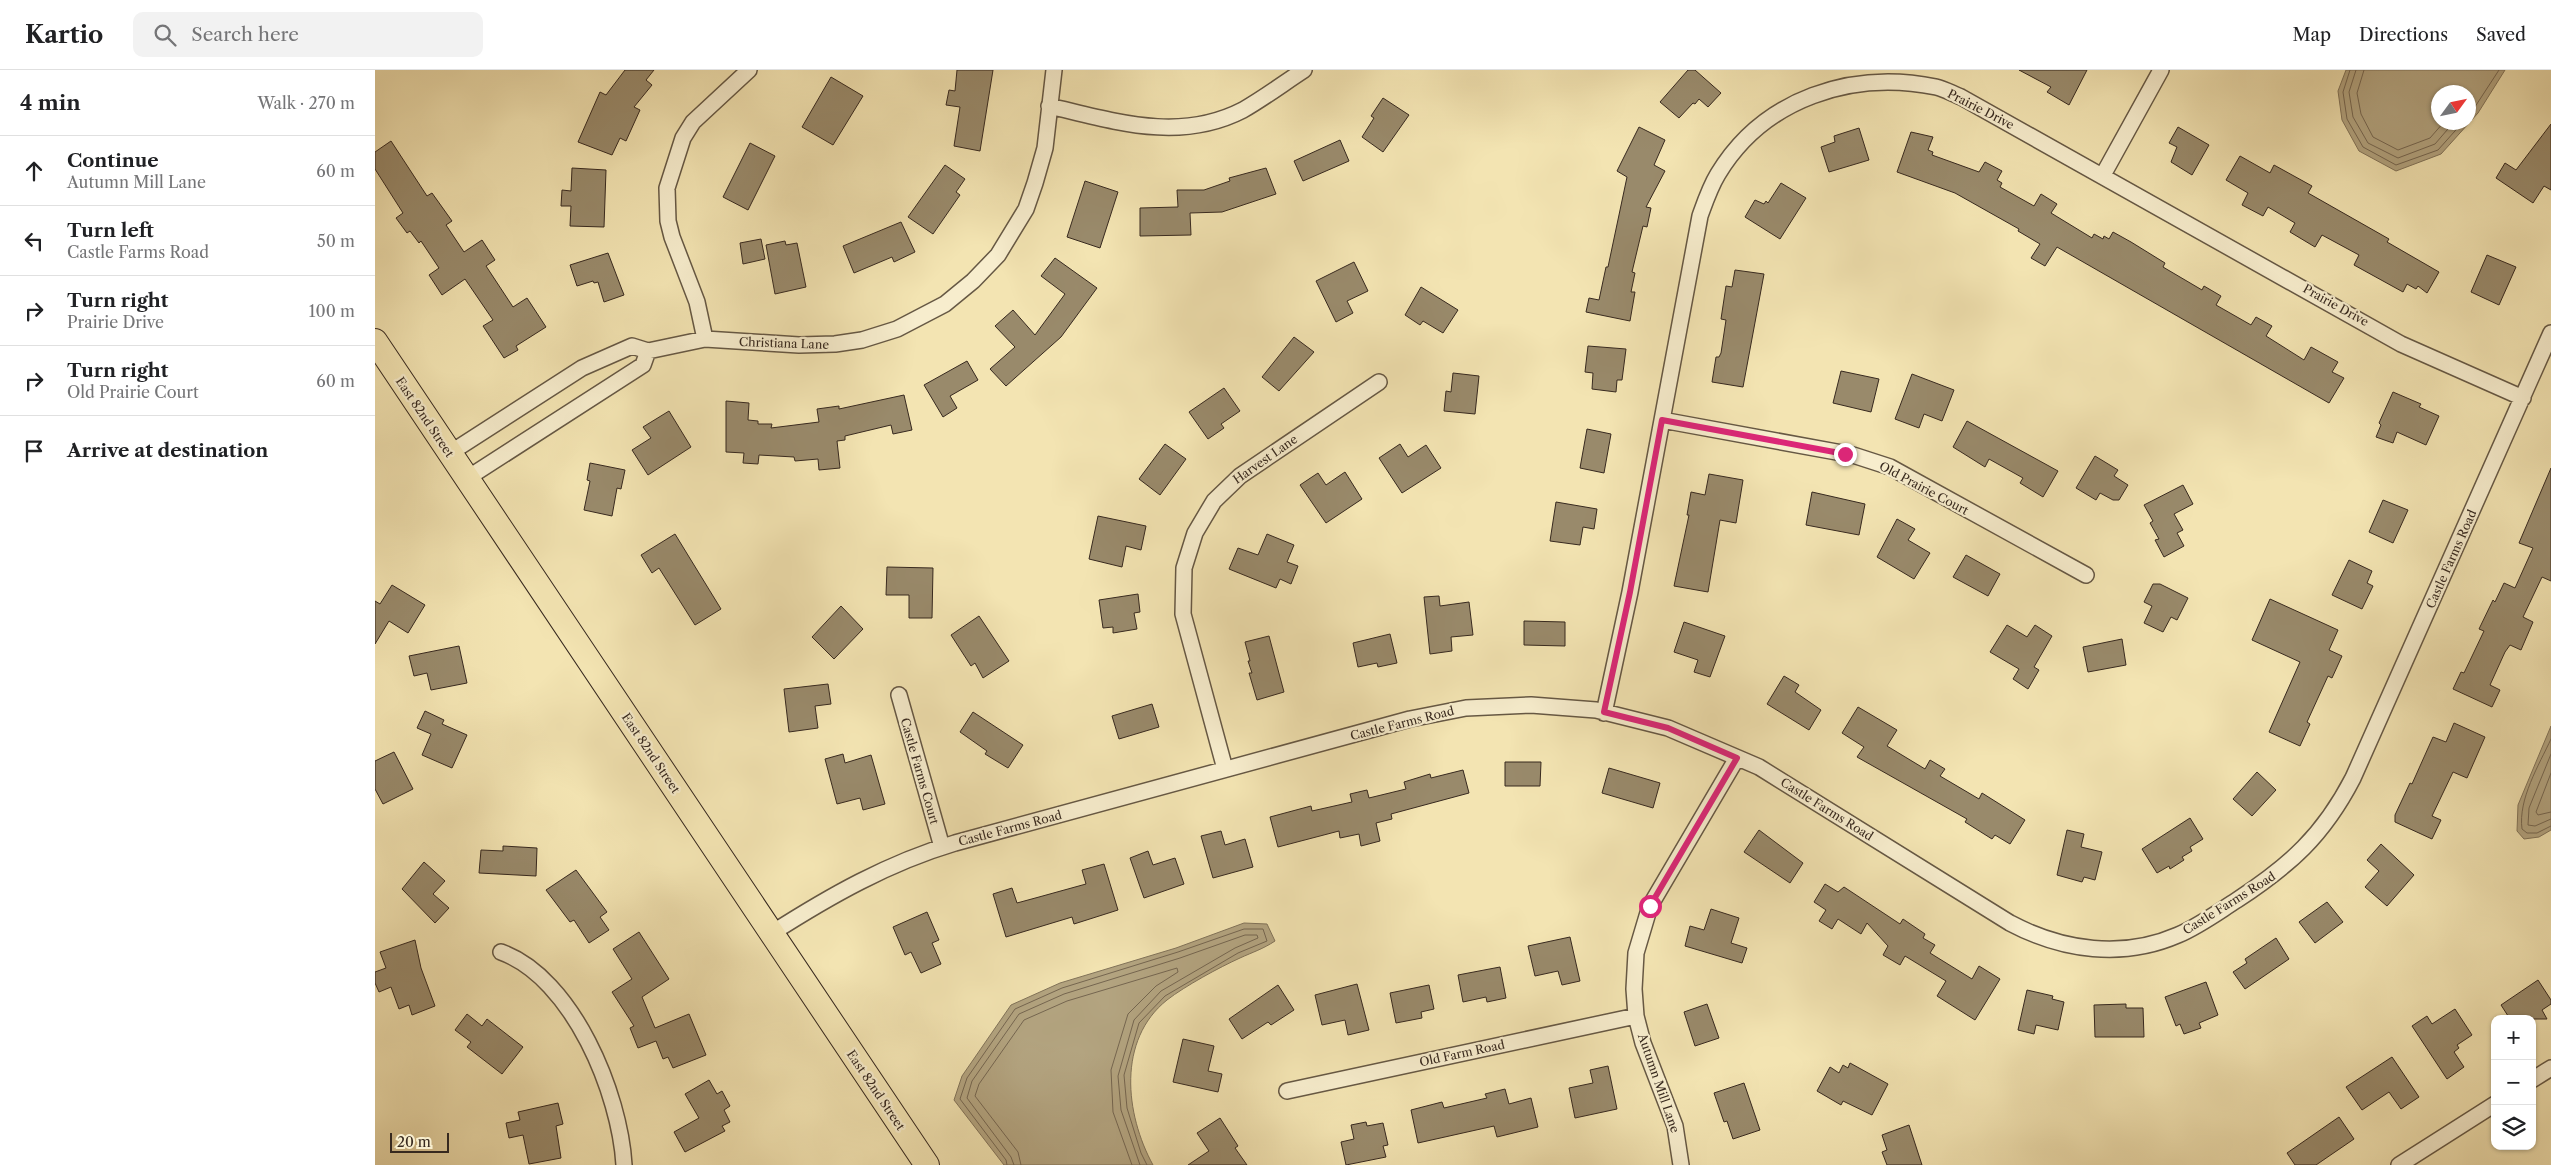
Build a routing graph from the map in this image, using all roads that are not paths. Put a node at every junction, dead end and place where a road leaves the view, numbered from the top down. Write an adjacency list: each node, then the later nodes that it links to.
1 (749, 70): 8 (street)
2 (1054, 70): 5 (street, Christiana Lane)
3 (1304, 70): 5 (street)
4 (2161, 70): 6 (street)
5 (1049, 106): 8 (street, Christiana Lane)
6 (2103, 175): 12 (street, Prairie Drive); 13 (street, Prairie Drive)
7 (2551, 333): 12 (street, Castle Farms Road)
8 (705, 338): 10 (street, Christiana Lane)
9 (375, 342): 14 (main road, East 82nd Street)
10 (648, 350): 14 (street, Christiana Lane); 15 (street)
11 (1379, 382): 20 (street, Harvest Lane)
12 (2523, 398): 19 (street, Castle Farms Road)
13 (1662, 420): 16 (street, Old Prairie Court); 18 (street, Prairie Drive)
14 (450, 453): 15 (main road, East 82nd Street)
15 (466, 479): 22 (main road, East 82nd Street)
16 (2085, 575)
17 (899, 695): 21 (street, Castle Farms Court)
18 (1604, 712): 19 (street, Castle Farms Road); 20 (street, Castle Farms Road)
19 (1737, 758): 24 (street, Autumn Mill Lane)
20 (1225, 769): 21 (street, Castle Farms Road)
21 (942, 847): 22 (street, Castle Farms Road)
22 (772, 933): 31 (main road, East 82nd Street)
23 (501, 952): 30 (street)
24 (1637, 1016): 27 (street, Old Farm Road); 32 (street, Autumn Mill Lane)
25 (2551, 1068): 26 (street)
26 (2536, 1077)
27 (1287, 1091)
28 (2494, 1105): 29 (street)
29 (2417, 1160): 33 (street)
30 (624, 1165)
31 (927, 1165)
32 (1681, 1165)
33 (2399, 1165)

